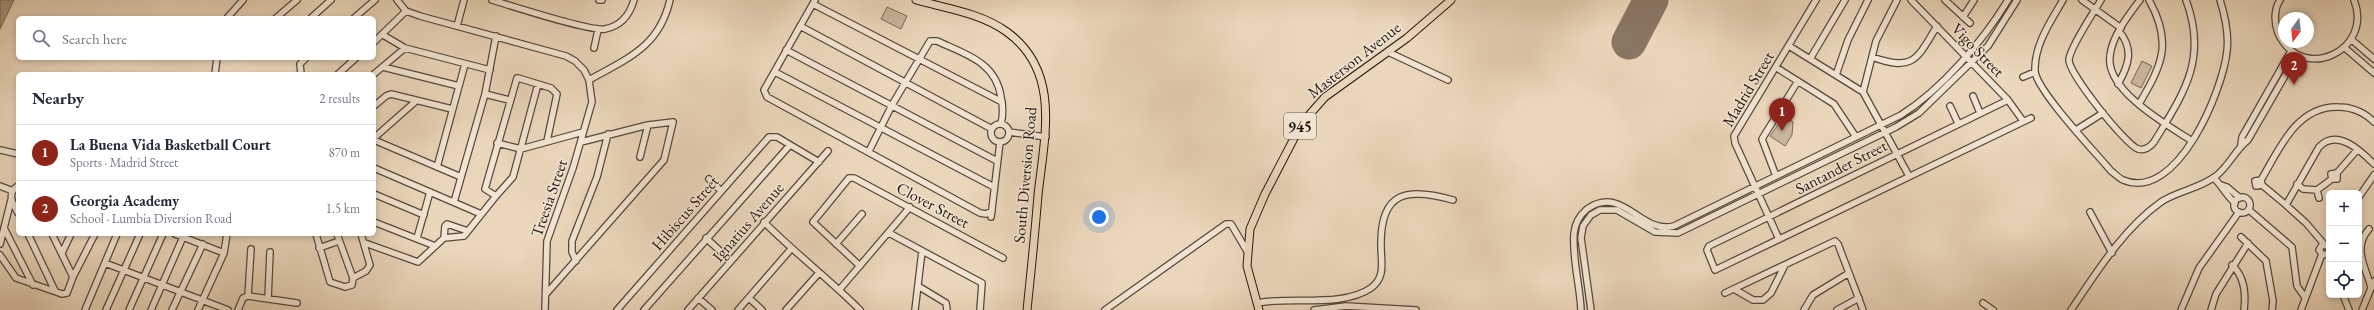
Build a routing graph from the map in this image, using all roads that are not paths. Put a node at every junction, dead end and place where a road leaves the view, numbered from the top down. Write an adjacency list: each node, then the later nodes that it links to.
1 (243, 0): 35 (street)
2 (297, 0): 36 (street)
3 (332, 0): 37 (street)
4 (375, 0): 38 (street)
5 (397, 0): 34 (street)
6 (464, 0): 41 (street)
7 (492, 0): 44 (street)
8 (599, 0): 9 (street)
9 (602, 0)
10 (634, 0): 44 (street)
11 (670, 0): 80 (street)
12 (916, 0): 117 (main road, South Diversion Road)
13 (1451, 0): 56 (main road, Masterson Avenue / 945)
14 (1816, 0): 50 (street, Madrid Street)
15 (1845, 0): 61 (street)
16 (1868, 0): 78 (street)
17 (1897, 0): 58 (street)
18 (1911, 0): 43 (street, Vigo Street)
19 (1946, 0): 39 (street)
20 (1974, 0): 39 (street)
21 (2008, 0): 59 (street)
22 (2017, 0): 66 (street)
23 (2063, 0): 76 (street)
24 (2082, 0): 33 (street)
25 (2101, 0): 33 (street)
26 (2140, 0): 45 (street)
27 (2149, 0): 95 (street)
28 (2186, 0): 106 (street)
29 (2220, 0): 120 (street)
30 (2354, 0): 49 (street)
31 (2277, 1): 55 (street)
32 (814, 2): 42 (street); 60 (street)
33 (2096, 9): 45 (street); 100 (street)
34 (406, 11): 41 (street); 46 (street)
35 (229, 16)
36 (278, 16)
37 (313, 16)
38 (356, 16)
39 (1964, 17): 40 (street)
40 (1970, 23)
41 (457, 26): 47 (street)
42 (800, 26): 54 (street); 83 (street)
43 (1937, 26): 58 (street); 59 (street, Vigo Street)
44 (598, 30): 52 (street)
45 (2120, 30): 85 (street); 85 (street)
46 (382, 35): 48 (street); 51 (street)
47 (496, 36): 70 (street); 80 (street)
48 (376, 40)
49 (2352, 40): 53 (street); 62 (street)
50 (1789, 46): 61 (street); 69 (street, Madrid Street)
51 (405, 48): 67 (street); 68 (street)
52 (594, 48)
53 (2345, 48): 57 (street); 77 (street)
54 (786, 50): 75 (street); 96 (street)
55 (2291, 51): 57 (street); 126 (street)
56 (1388, 52): 81 (street); 212 (main road, Masterson Avenue / 945)
57 (2297, 55): 126 (street)
58 (1872, 56): 87 (street)
59 (1966, 56): 66 (street, Vigo Street); 107 (street)
60 (919, 59): 83 (street); 93 (street); 93 (street)
61 (1810, 59): 78 (street)
62 (2374, 59)
63 (217, 60): 71 (street)
64 (304, 60): 72 (street)
65 (354, 60): 73 (street)
66 (1972, 62): 91 (street, Vigo Street); 114 (street)
67 (465, 64): 70 (street); 86 (street)
68 (383, 67): 74 (street); 86 (street)
69 (1776, 68): 82 (street); 148 (street, Madrid Street)
70 (490, 70): 88 (street)
71 (215, 72)
72 (301, 72)
73 (340, 72)
74 (376, 72)
75 (775, 72): 109 (street); 131 (street)
76 (2035, 72): 79 (street); 111 (street)
77 (2374, 73)
78 (1836, 75): 87 (street)
79 (2022, 77)
80 (589, 80): 112 (street, Treesia Street)
81 (1448, 80)
82 (1798, 81): 118 (street); 140 (street)
83 (905, 82): 96 (street); 110 (street)
84 (538, 84): 90 (street); 121 (street); 127 (street)
85 (2118, 84): 95 (street)
86 (459, 86): 98 (street)
87 (1863, 92): 107 (street)
88 (485, 94): 90 (street); 143 (street)
89 (1973, 96): 99 (street)
90 (509, 100): 124 (street)
91 (2008, 100): 99 (street, Santander Street); 102 (street, Vigo Street)
92 (416, 101): 94 (street); 98 (street); 116 (street)
93 (1002, 102): 104 (street)
94 (376, 104)
95 (2139, 104): 106 (street)
96 (892, 105): 109 (street); 135 (street)
97 (1950, 106): 105 (street)
98 (452, 109): 138 (street)
99 (1980, 113): 105 (street, Santander Street)
100 (2103, 113): 106 (street); 111 (street)
101 (2031, 118): 102 (street)
102 (2023, 121): 141 (street)
103 (2374, 122): 164 (street)
104 (1001, 124): 110 (street); 113 (street)
105 (1958, 124): 132 (street, Santander Street)
106 (2165, 124): 120 (street)
107 (1882, 125): 114 (street); 118 (street)
108 (648, 126): 115 (street); 134 (street); 221 (street)
109 (881, 128): 131 (street); 149 (street)
110 (992, 129): 123 (street)
111 (2076, 130): 120 (street)
112 (583, 132): 121 (street); 122 (street, Treesia Street)
113 (1009, 132): 117 (street); 123 (street)
114 (1886, 132): 132 (street); 155 (street)
115 (608, 134): 122 (street); 221 (street)
116 (376, 137)
117 (1046, 137): 275 (main road, South Diversion Road)
118 (1856, 137): 140 (street)
119 (376, 140): 138 (street)
120 (2192, 140)
121 (547, 141): 127 (street)
122 (581, 142): 242 (street, Treesia Street)
123 (1000, 142): 135 (street)
124 (497, 143): 127 (street); 158 (street)
125 (790, 145): 136 (street); 153 (street, Hibiscus Street); 197 (street)
126 (2241, 145): 144 (street)
127 (521, 149): 158 (street)
128 (0, 150): 133 (street)
129 (2357, 150): 137 (street); 146 (street); 152 (street)
130 (828, 151): 136 (street, Ignatius Avenue)
131 (869, 151): 149 (street)
132 (1897, 153): 141 (street); 174 (street, Santander Street)
133 (16, 154)
134 (640, 157)
135 (997, 160): 149 (street)
136 (819, 162): 175 (street, Ignatius Avenue)
137 (2374, 164)
138 (437, 167): 143 (street)
139 (376, 169): 154 (street)
140 (1776, 176): 148 (street)
141 (1909, 176): 198 (street)
142 (2374, 176): 156 (street)
143 (461, 177): 163 (street)
144 (2214, 178): 162 (street); 216 (street)
145 (709, 179): 153 (street)
146 (2297, 184): 152 (street); 164 (street)
147 (0, 186): 151 (street)
148 (1754, 186): 155 (street, Madrid Street); 172 (street)
149 (994, 187)
150 (16, 188): 151 (street)
151 (13, 190): 160 (street)
152 (2317, 190): 159 (street)
153 (721, 191): 264 (street, Hibiscus Street)
154 (430, 192): 163 (street); 173 (street)
155 (1758, 194): 174 (street, Madrid Street); 176 (street)
156 (2362, 194)
157 (376, 195): 173 (street)
158 (496, 196): 170 (street)
159 (2319, 198)
160 (11, 200): 166 (street); 178 (street)
161 (1453, 200): 253 (street)
162 (2237, 201): 167 (street); 169 (street)
163 (454, 202): 170 (street)
164 (2286, 205): 202 (street)
165 (910, 208): 181 (street); 205 (street, Clover Street); 220 (street, Clover Street)
166 (16, 209)
167 (2249, 210): 169 (street); 244 (street)
168 (2090, 212): 216 (street)
169 (2238, 212): 286 (street)
170 (481, 214): 180 (street)
171 (862, 214): 205 (street)
172 (1699, 214): 176 (street); 279 (street)
173 (424, 216): 195 (street)
174 (1769, 217): 198 (street, Madrid Street); 198 (street, Santander Street)
175 (764, 222): 210 (street); 222 (street, Ignatius Avenue)
176 (1703, 222): 280 (street)
177 (376, 223): 195 (street)
178 (4, 228): 203 (street); 235 (street)
179 (2369, 229): 234 (street)
180 (468, 232): 196 (street); 196 (street)
181 (889, 233): 211 (street); 226 (street)
182 (29, 236): 239 (street)
183 (53, 236): 214 (street)
184 (70, 236): 214 (street)
185 (94, 236): 230 (street)
186 (116, 236): 223 (street)
187 (139, 236): 227 (street)
188 (162, 236): 231 (street)
189 (227, 236): 215 (street)
190 (316, 236): 208 (street)
191 (338, 236): 199 (street)
192 (362, 236): 200 (street)
193 (183, 237): 204 (street); 233 (street)
194 (2241, 237): 201 (street)
195 (417, 238): 207 (street)
196 (444, 238): 207 (street)
197 (706, 238): 222 (street); 265 (street)
198 (1779, 239)
199 (339, 241): 208 (street); 232 (street)
200 (364, 243): 207 (street); 232 (street)
201 (2248, 243): 225 (street); 289 (street)
202 (2326, 243)
203 (0, 244)
204 (203, 244): 215 (street); 240 (street)
205 (836, 244): 226 (street)
206 (2326, 245): 217 (street)
207 (434, 246)
208 (319, 248): 232 (street)
209 (251, 249): 243 (street)
210 (791, 249): 229 (street); 246 (street)
211 (922, 251): 236 (street); 274 (street)
212 (1247, 251): 253 (main road, Masterson Avenue / 945); 276 (street)
213 (270, 252): 249 (street)
214 (62, 253): 230 (street)
215 (224, 253): 250 (street)
216 (2112, 253): 285 (street)
217 (2326, 253)
218 (0, 255): 235 (street)
219 (2326, 256): 244 (street)
220 (1003, 258)
221 (576, 261): 242 (street)
222 (731, 261): 245 (street, Ignatius Avenue)
223 (104, 263): 227 (street); 255 (street)
224 (1785, 265): 228 (street); 238 (street); 238 (street)
225 (2232, 265): 287 (street); 288 (street)
226 (860, 266): 237 (street)
227 (123, 272): 231 (street); 256 (street)
228 (1849, 273): 247 (street); 281 (street)
229 (818, 274): 237 (street); 270 (street)
230 (73, 277): 239 (street)
231 (143, 278): 233 (street); 257 (street)
232 (353, 278)
233 (162, 284): 240 (street); 258 (street)
234 (2373, 284): 292 (street)
235 (34, 285): 239 (street)
236 (918, 286): 272 (street); 273 (street)
237 (840, 289): 271 (street)
238 (1734, 289): 241 (street)
239 (55, 291)
240 (182, 291): 250 (street); 259 (street)
241 (1725, 293)
242 (546, 294): 263 (street, Treesia Street)
243 (248, 296): 249 (street); 262 (street)
244 (2304, 296): 290 (street)
245 (698, 298): 266 (street, Ignatius Avenue); 267 (street)
246 (749, 298): 268 (street); 269 (street)
247 (1859, 298): 282 (street); 283 (street)
248 (2345, 298): 291 (street)
249 (268, 299): 251 (street)
250 (202, 300): 260 (street); 261 (street)
251 (297, 303)
252 (1983, 303): 284 (street)
253 (1258, 307)
254 (1324, 309): 277 (street); 278 (street)
255 (85, 310)
256 (106, 310)
257 (129, 310)
258 (151, 310)
259 (172, 310)
260 (198, 310)
261 (228, 310)
262 (238, 310)
263 (545, 310)
264 (617, 310)
265 (644, 310)
266 (688, 310)
267 (712, 310)
268 (738, 310)
269 (762, 310)
270 (786, 310)
271 (860, 310)
272 (915, 310)
273 (948, 310)
274 (980, 310)
275 (1027, 310)
276 (1105, 310)
277 (1314, 310)
278 (1416, 310)
279 (1581, 310)
280 (1591, 310)
281 (1804, 310)
282 (1837, 310)
283 (1863, 310)
284 (1993, 310)
285 (2071, 310)
286 (2181, 310)
287 (2211, 310)
288 (2244, 310)
289 (2272, 310)
290 (2301, 310)
291 (2349, 310)
292 (2362, 310)

